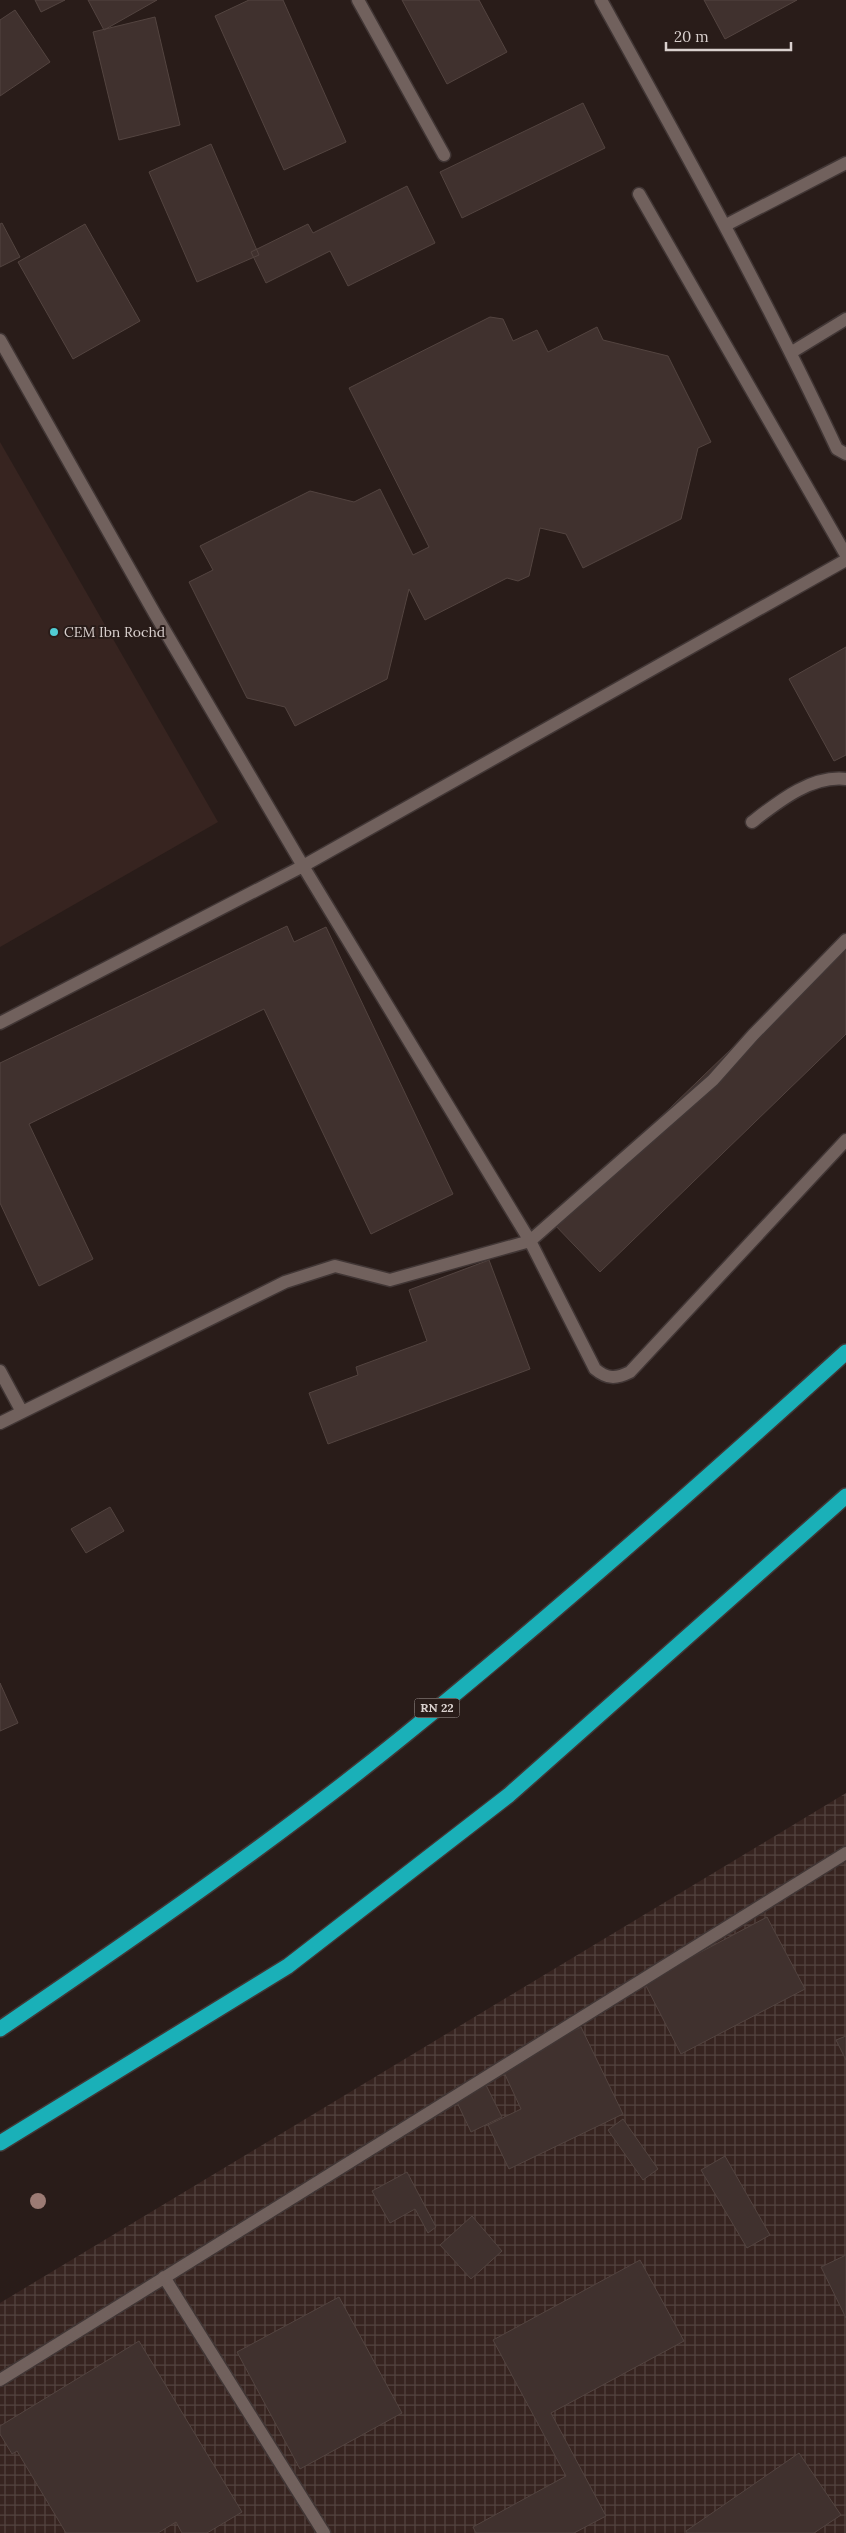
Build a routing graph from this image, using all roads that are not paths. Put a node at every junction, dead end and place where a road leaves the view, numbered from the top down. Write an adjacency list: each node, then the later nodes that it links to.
1 (358, 0): 3 (street)
2 (601, 0): 6 (street)
3 (444, 155)
4 (846, 163): 6 (street)
5 (639, 194): 11 (street)
6 (726, 225): 9 (street)
7 (846, 320): 9 (street)
8 (0, 340): 15 (street)
9 (792, 352): 10 (street)
10 (846, 454)
11 (846, 555)
12 (846, 560): 15 (street)
13 (846, 779): 14 (street)
14 (752, 822)
15 (303, 866): 17 (street); 19 (street)
16 (846, 940): 19 (street)
17 (0, 1023)
18 (846, 1140): 19 (street)
19 (530, 1241): 22 (street)
20 (846, 1352): 26 (highway, RN 22)
21 (0, 1371): 22 (street)
22 (22, 1412): 23 (street)
23 (0, 1423)
24 (846, 1496): 27 (highway)
25 (846, 1853): 28 (street)
26 (0, 2030)
27 (0, 2142)
28 (164, 2277): 29 (street); 30 (street)
29 (0, 2380)
30 (324, 2533)

